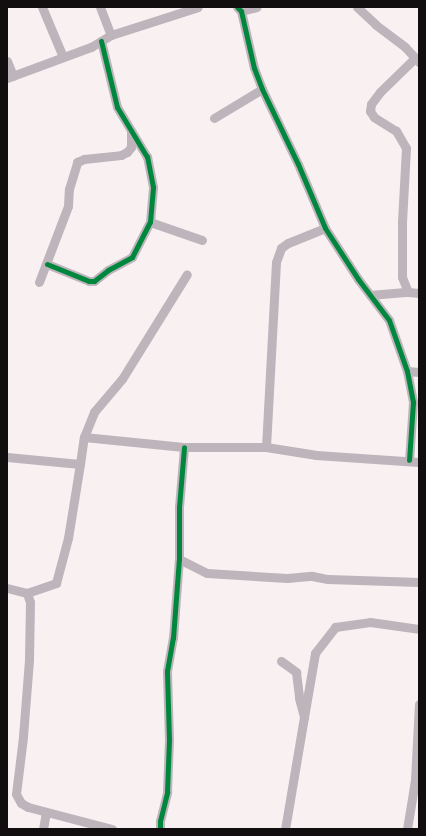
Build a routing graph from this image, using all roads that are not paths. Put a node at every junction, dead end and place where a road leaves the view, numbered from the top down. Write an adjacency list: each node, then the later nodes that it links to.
1 (42, 7): 9 (street)
2 (100, 7): 7 (street)
3 (198, 7): 7 (street)
4 (257, 7): 6 (street)
5 (357, 7): 10 (street)
6 (239, 9): 13 (street)
7 (111, 35): 8 (street)
8 (101, 41): 9 (street); 15 (street)
9 (63, 57): 12 (street)
10 (417, 60): 22 (street)
11 (7, 61): 12 (street)
12 (10, 77)
13 (262, 89): 14 (street); 17 (street)
14 (214, 118)
15 (131, 132): 16 (street); 19 (street)
16 (150, 222): 18 (street); 19 (street)
17 (325, 228): 24 (street); 29 (street)
18 (202, 240)
19 (47, 264): 21 (street)
20 (187, 274): 27 (street)
21 (39, 282)
22 (408, 292): 23 (street); 24 (street)
23 (419, 293)
24 (370, 295): 25 (street)
25 (407, 371): 26 (street); 31 (street)
26 (419, 372)
27 (84, 437): 28 (street); 33 (street)
28 (184, 447): 29 (street); 34 (street)
29 (266, 447): 31 (street)
30 (7, 457): 33 (street)
31 (409, 460): 32 (street)
32 (419, 462)
33 (80, 464): 37 (street)
34 (179, 559): 35 (street); 45 (street)
35 (419, 582)
36 (7, 588): 37 (street)
37 (27, 593): 42 (street)
38 (419, 629): 41 (street)
39 (281, 661): 41 (street)
40 (419, 704): 47 (street)
41 (304, 717): 46 (street)
42 (46, 812): 43 (street); 44 (street)
43 (43, 829)
44 (112, 829)
45 (160, 829)
46 (285, 829)
47 (407, 829)

